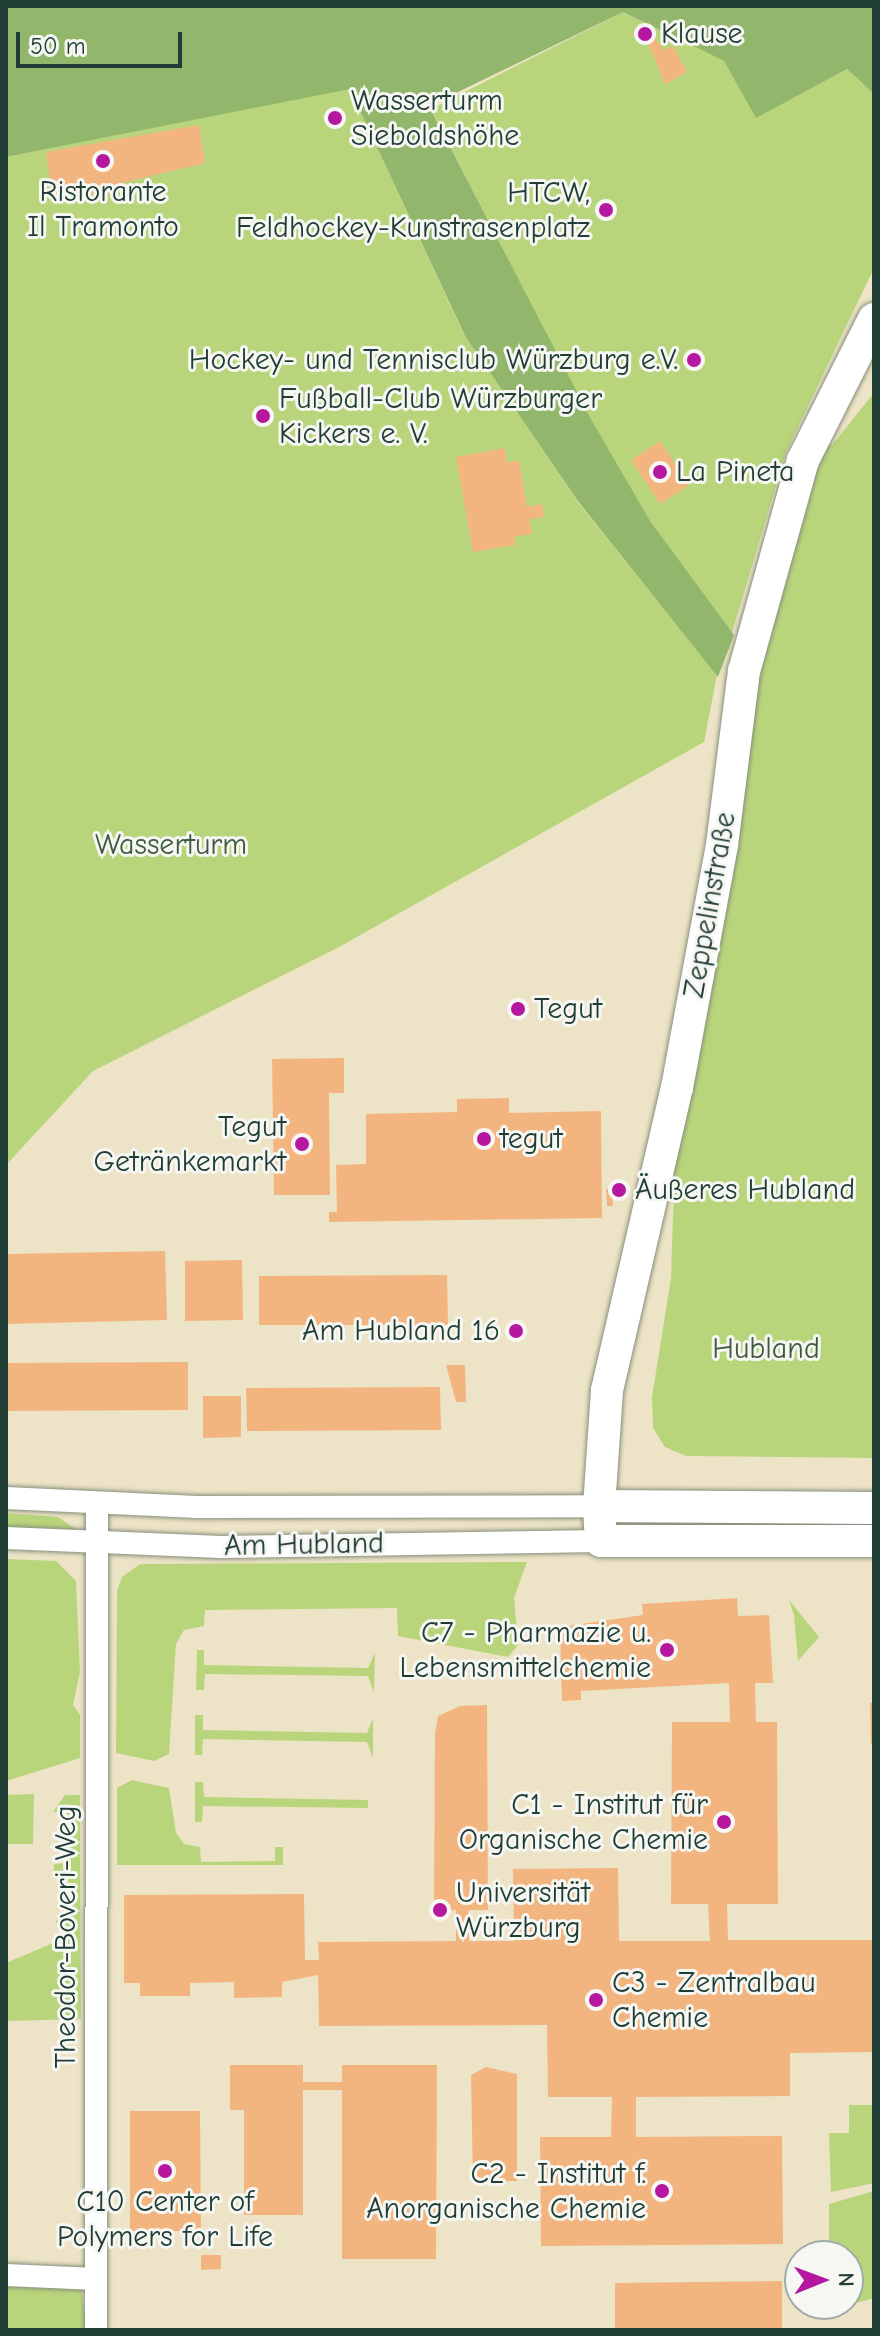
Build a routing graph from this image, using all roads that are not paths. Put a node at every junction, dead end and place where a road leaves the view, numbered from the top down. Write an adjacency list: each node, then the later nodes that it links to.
1 (874, 319): 4 (street, Zeppelinstraße)
2 (6, 1498): 3 (street, Am Hubland)
3 (97, 1504): 4 (street, Am Hubland); 9 (street, Theodor-Boveri-Weg)
4 (599, 1506): 5 (street, Am Hubland); 7 (street)
5 (874, 1508)
6 (6, 1538): 9 (street, Am Hubland)
7 (601, 1541): 8 (street, Am Hubland); 9 (street, Am Hubland)
8 (874, 1541)
9 (97, 1544): 11 (street, Theodor-Boveri-Weg)
10 (6, 2275): 11 (street)
11 (96, 2279): 12 (street, Theodor-Boveri-Weg)
12 (96, 2330)

